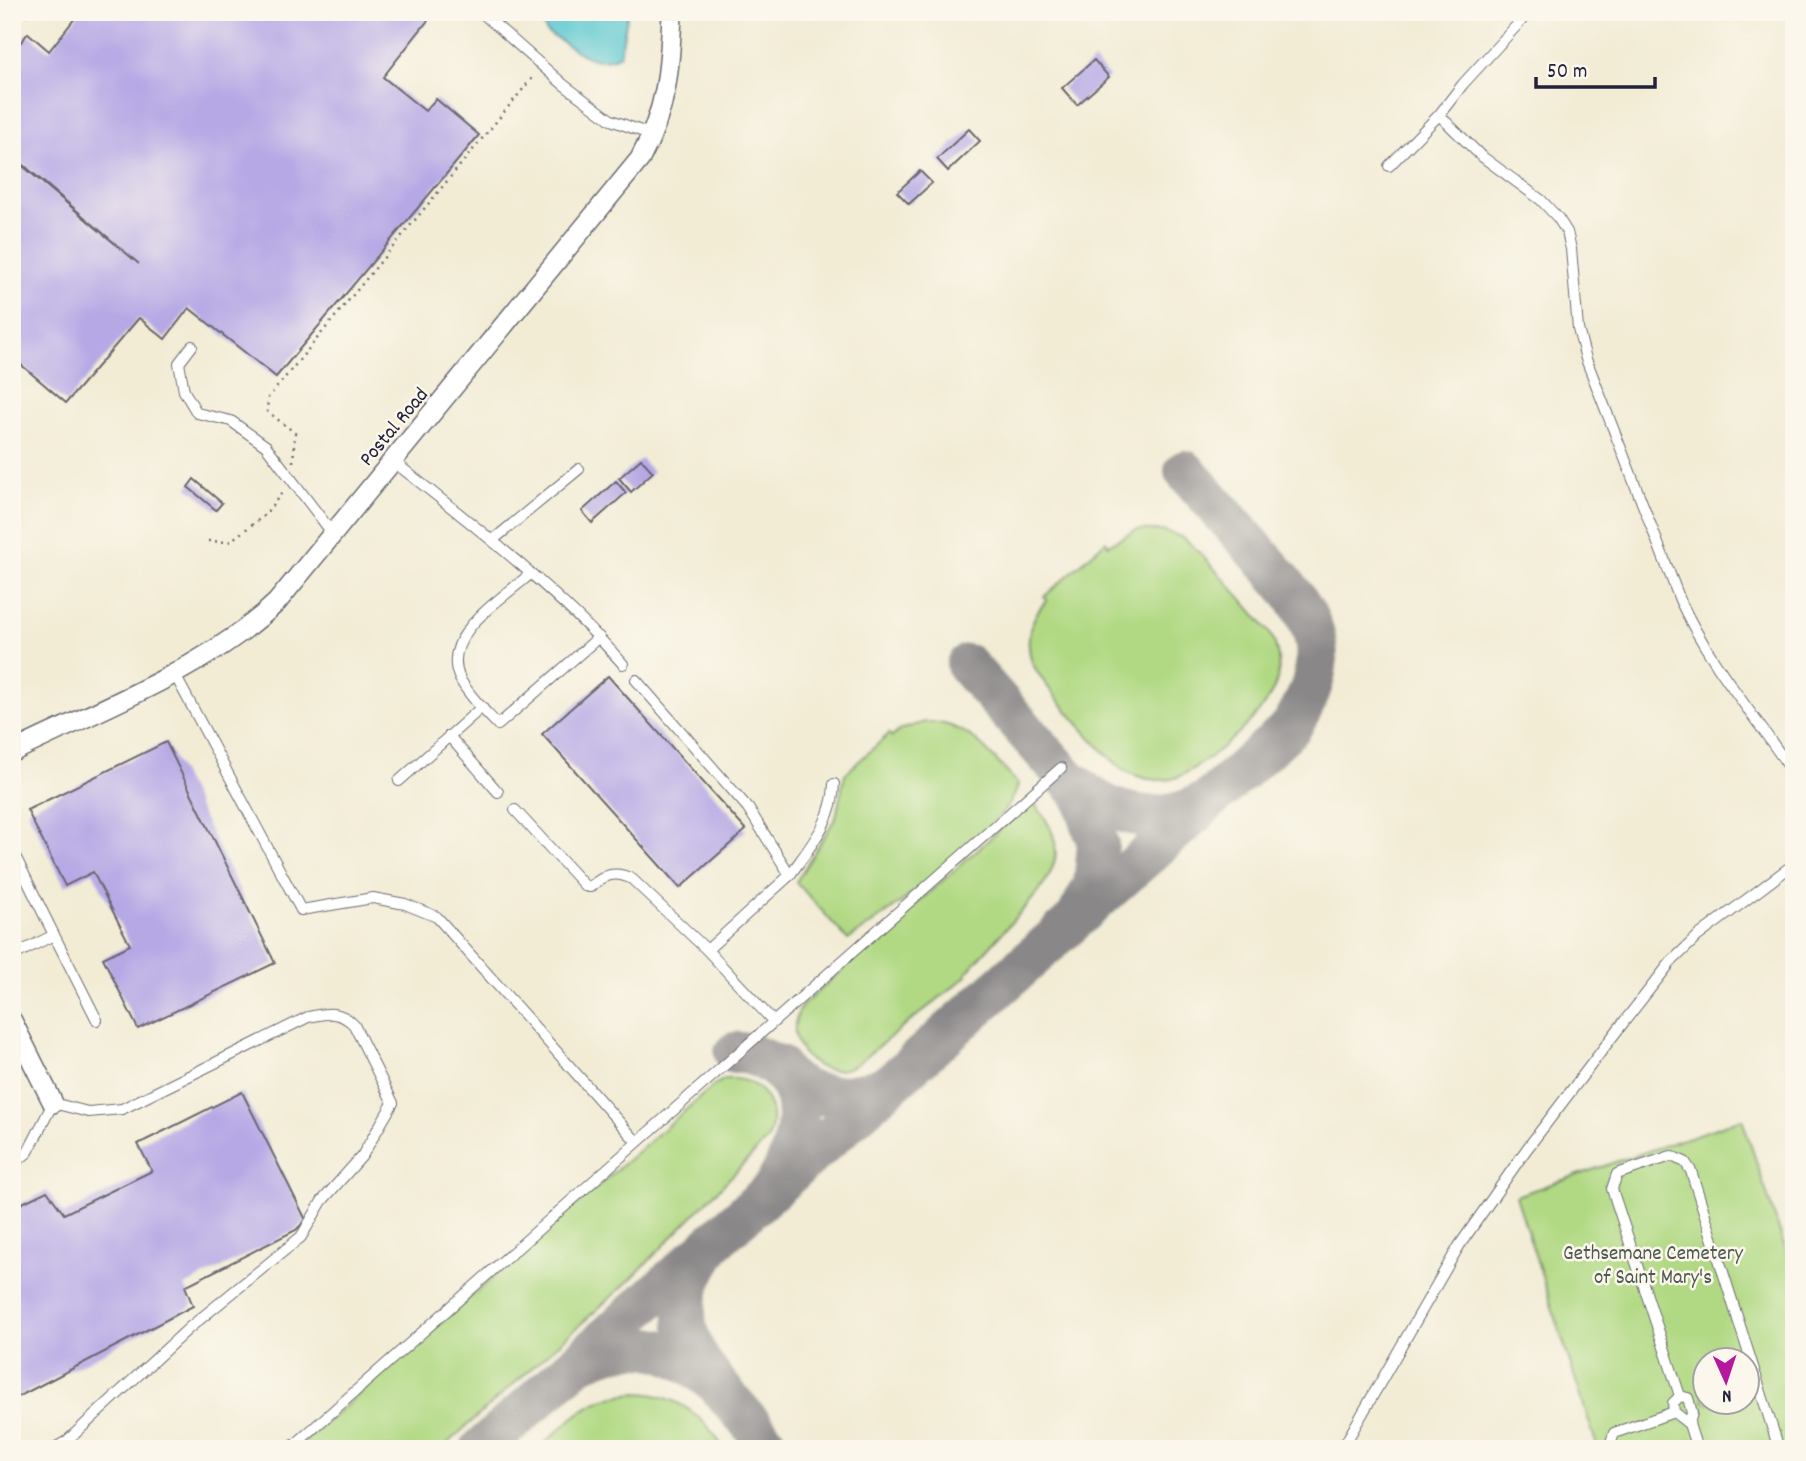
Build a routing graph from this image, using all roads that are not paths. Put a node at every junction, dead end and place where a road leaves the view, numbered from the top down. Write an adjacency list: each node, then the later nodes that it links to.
1 (481, 12): 5 (lane)
2 (672, 12): 5 (street, Postal Road)
3 (1529, 12): 4 (lane)
4 (1438, 115): 6 (lane); 21 (lane)
5 (653, 135): 8 (street, Postal Road)
6 (1389, 166)
7 (192, 346): 10 (lane)
8 (393, 461): 10 (street, Postal Road); 11 (lane)
9 (579, 469): 11 (lane)
10 (333, 534): 15 (street, Postal Road)
11 (493, 540): 12 (lane)
12 (529, 575): 13 (lane); 17 (lane)
13 (600, 637): 14 (lane); 17 (lane)
14 (623, 664)
15 (174, 672): 19 (street, Postal Road); 36 (lane)
16 (636, 680): 28 (lane)
17 (482, 707): 18 (lane)
18 (449, 736): 22 (lane); 24 (lane)
19 (12, 752)
20 (1061, 768): 33 (lane)
21 (1794, 774)
22 (399, 781)
23 (834, 784): 28 (lane)
24 (498, 792)
25 (515, 810): 30 (lane)
26 (12, 850): 29 (lane)
27 (1794, 864): 43 (lane)
28 (790, 875): 30 (lane)
29 (54, 935): 31 (lane); 32 (lane)
30 (707, 950): 33 (lane)
31 (12, 956)
32 (97, 1020)
33 (772, 1020): 36 (lane)
34 (12, 1021): 35 (street)
35 (53, 1103): 37 (lane); 41 (lane)
36 (636, 1141): 42 (lane)
37 (12, 1165)
38 (1680, 1396): 39 (lane); 40 (lane); 46 (lane)
39 (1674, 1412): 40 (lane); 44 (lane)
40 (1689, 1424): 45 (lane)
41 (53, 1449)
42 (290, 1449)
43 (1342, 1449)
44 (1609, 1449)
45 (1697, 1449)
46 (1779, 1449)

